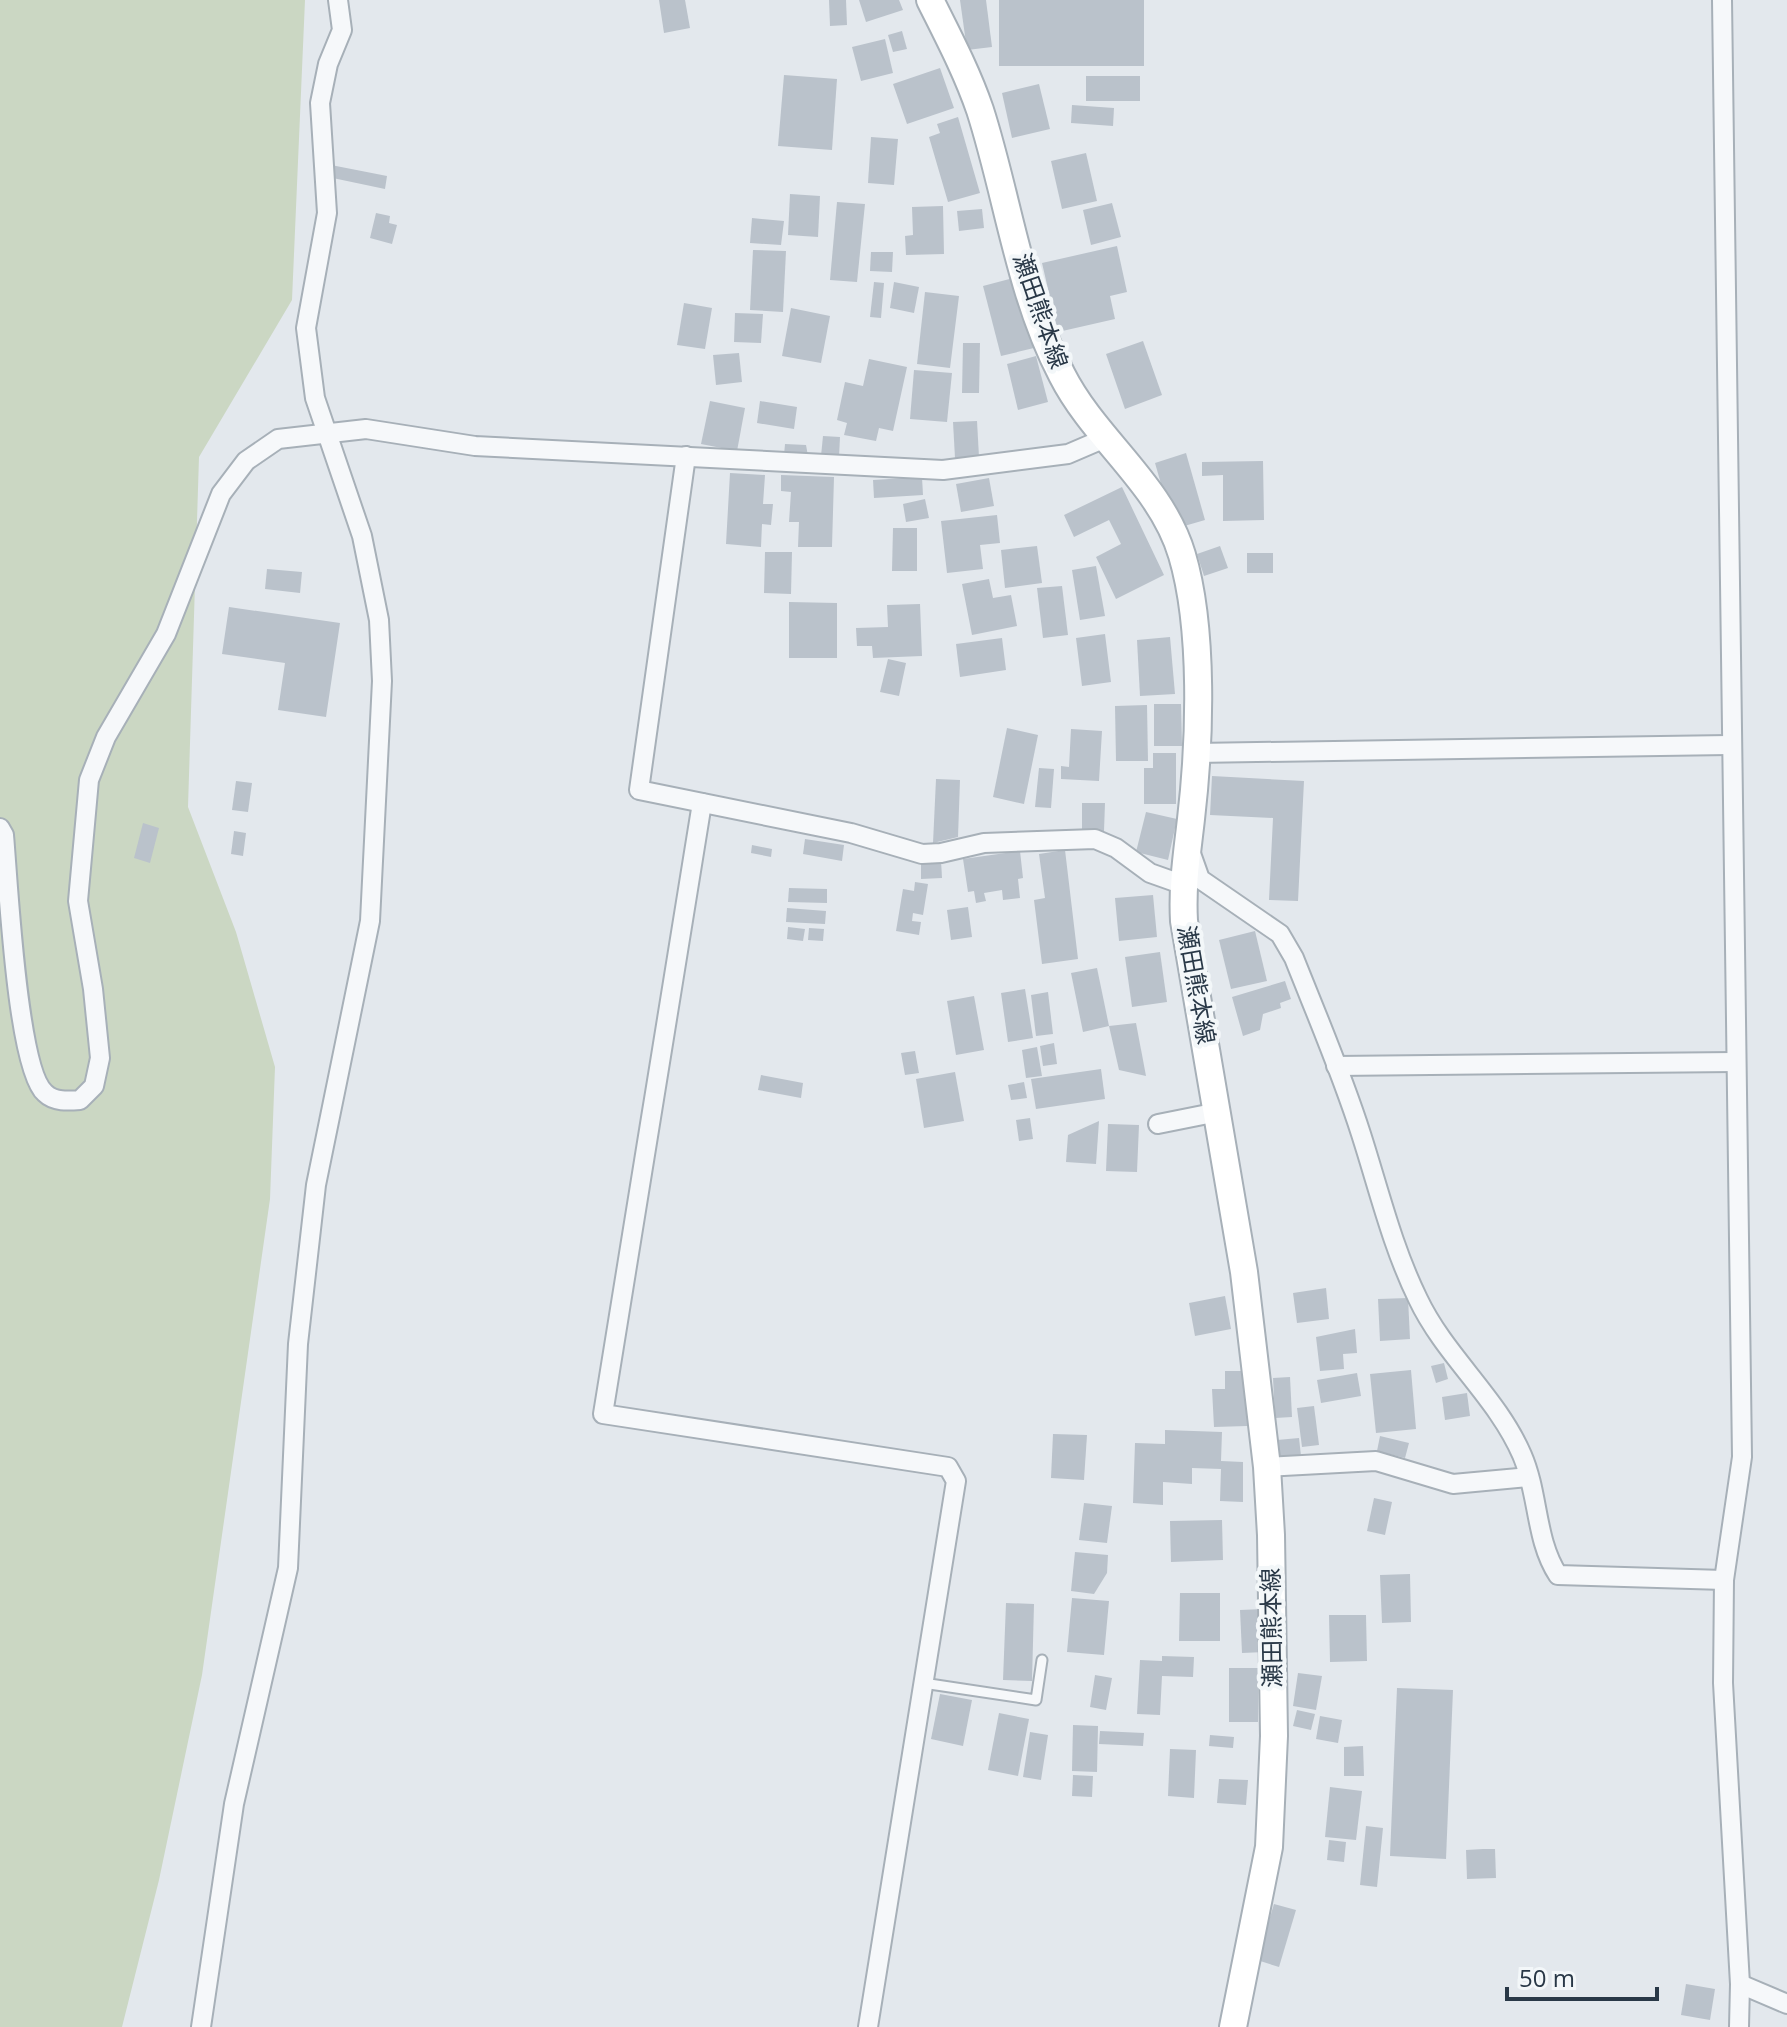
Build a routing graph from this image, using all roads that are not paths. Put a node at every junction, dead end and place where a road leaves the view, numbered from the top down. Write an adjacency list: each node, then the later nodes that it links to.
1 (338, 0): 4 (street)
2 (930, 0): 5 (main road, 瀬田熊本線)
3 (1722, 0): 7 (street)
4 (330, 433): 6 (street); 10 (street); 24 (street)
5 (1103, 439): 6 (street); 8 (main road, 瀬田熊本線)
6 (686, 456): 9 (street)
7 (1729, 745): 8 (street); 13 (street)
8 (1196, 753): 11 (main road, 瀬田熊本線)
9 (702, 803): 12 (street); 21 (street)
10 (0, 828)
11 (1187, 844): 12 (main road, 瀬田熊本線); 14 (street)
12 (1181, 884): 15 (main road, 瀬田熊本線)
13 (1735, 1062): 14 (street); 19 (street)
14 (1336, 1066): 18 (street)
15 (1218, 1112): 16 (street); 17 (main road, 瀬田熊本線)
16 (1158, 1124)
17 (1267, 1467): 18 (street); 26 (main road, 瀬田熊本線)
18 (1528, 1477): 19 (street)
19 (1724, 1580): 22 (street)
20 (1042, 1660): 21 (lane)
21 (923, 1683): 25 (street)
22 (1740, 1984): 23 (street); 27 (street)
23 (1787, 2004)
24 (201, 2027)
25 (868, 2027)
26 (1233, 2027)
27 (1739, 2027)

